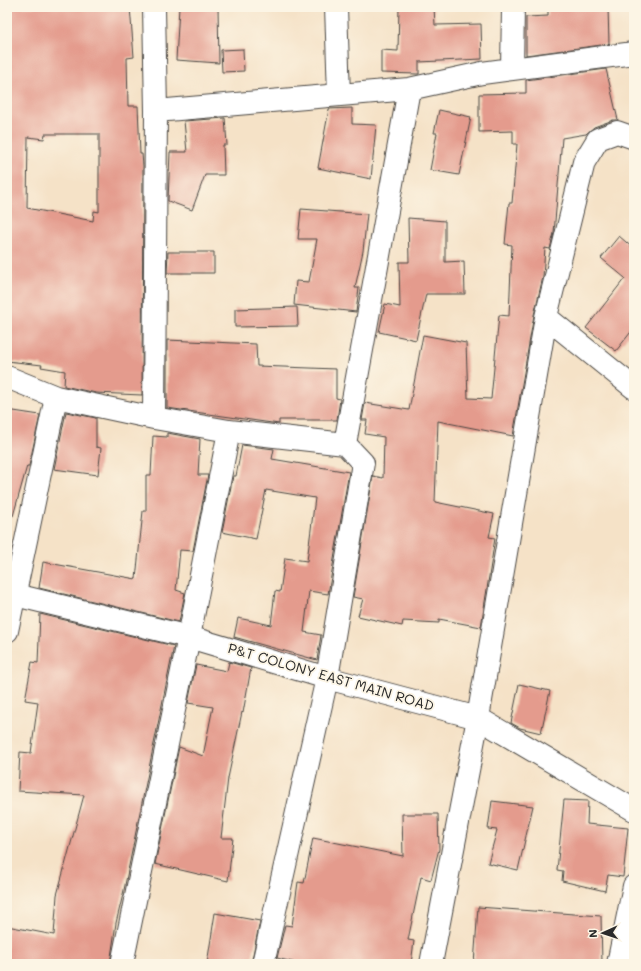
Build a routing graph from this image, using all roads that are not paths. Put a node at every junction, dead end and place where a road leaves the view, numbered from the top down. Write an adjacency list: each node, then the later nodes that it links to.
1 (154, 7): 8 (street)
2 (336, 7): 7 (street)
3 (513, 7): 5 (street)
4 (634, 53): 5 (street)
5 (512, 69): 6 (street)
6 (409, 89): 7 (street); 16 (street)
7 (338, 95): 8 (street)
8 (156, 111): 14 (street)
9 (634, 138): 10 (street)
10 (546, 317): 12 (street); 21 (street)
11 (7, 377): 13 (street)
12 (634, 388)
13 (56, 397): 14 (street); 17 (street)
14 (154, 418): 15 (street)
15 (228, 431): 16 (street); 19 (street)
16 (345, 444): 20 (street)
17 (10, 594): 18 (street); 19 (street, P&T COLONY EAST MAIN ROAD)
18 (7, 631)
19 (189, 637): 20 (street, P&T COLONY EAST MAIN ROAD); 24 (street)
20 (327, 678): 21 (street, P&T COLONY EAST MAIN ROAD); 25 (street)
21 (478, 718): 22 (street, P&T COLONY EAST MAIN ROAD); 26 (street)
22 (634, 810)
23 (634, 886): 27 (street)
24 (122, 964)
25 (263, 964)
26 (431, 964)
27 (618, 964)

